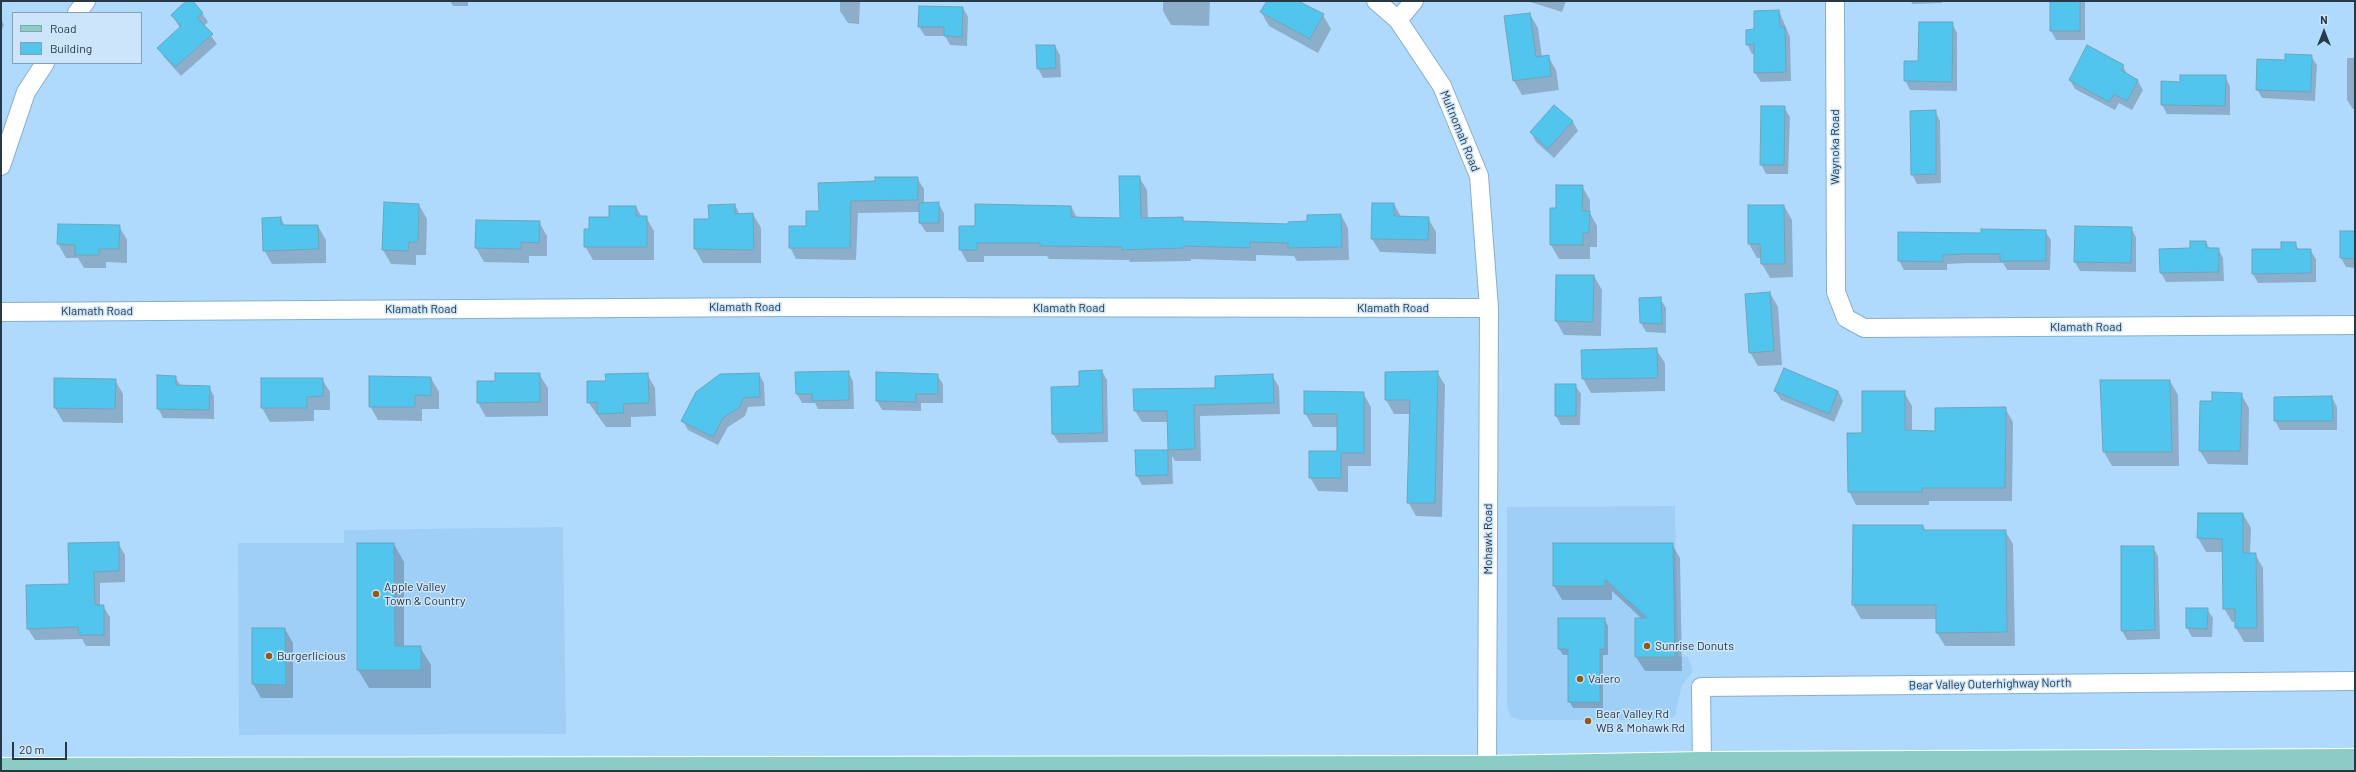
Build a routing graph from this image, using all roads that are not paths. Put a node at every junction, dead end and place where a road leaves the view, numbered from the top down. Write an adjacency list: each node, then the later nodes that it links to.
1 (1376, 1): 4 (street, Multnomah Road)
2 (1414, 1): 4 (street)
3 (1835, 1): 7 (street, Waynoka Road)
4 (1398, 20): 8 (street, Multnomah Road)
5 (44, 64): 6 (street)
6 (1, 166)
7 (1836, 292): 10 (street, Klamath Road)
8 (1488, 308): 9 (street, Klamath Road); 15 (street, Mohawk Road)
9 (1, 312)
10 (2355, 325)
11 (2355, 681): 13 (street, Bear Valley Outerhighway North)
12 (2355, 760): 13 (main road)
13 (1702, 763): 15 (main road)
14 (1, 769): 16 (main road)
15 (1487, 769): 16 (main road)
16 (484, 770)

